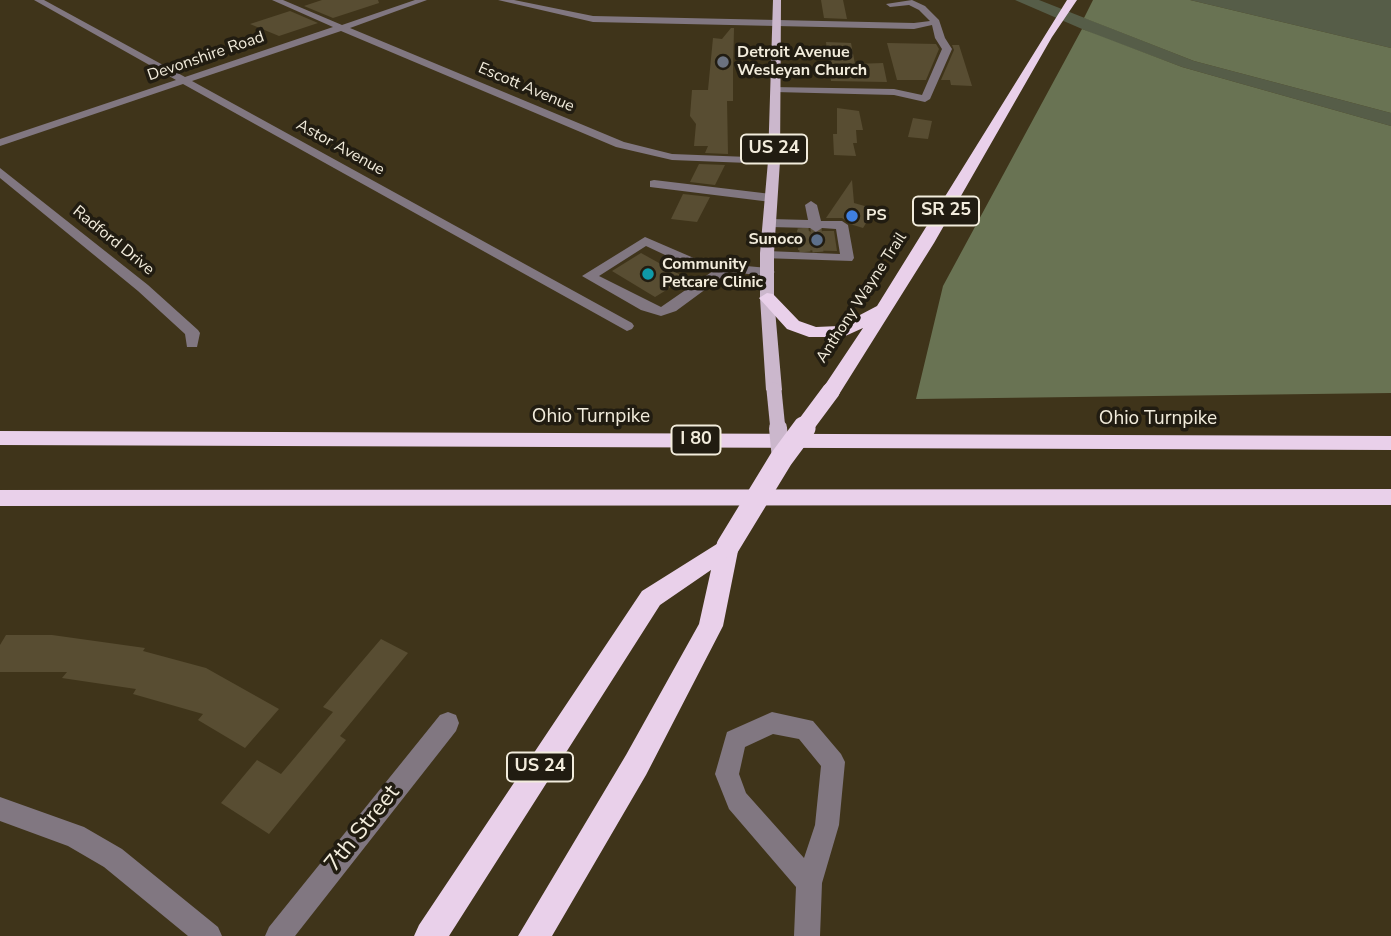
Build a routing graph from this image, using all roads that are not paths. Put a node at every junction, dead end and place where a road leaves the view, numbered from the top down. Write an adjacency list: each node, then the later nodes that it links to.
1 (38, 0): 11 (street, Astor Avenue)
2 (276, 0): 10 (street, Escott Avenue)
3 (423, 0): 10 (street, Devonshire Road)
4 (502, 0): 9 (street)
5 (777, 0): 9 (main road, US 24)
6 (1072, 0): 25 (highway, Anthony Wayne Trail / SR 25)
7 (890, 4): 8 (street)
8 (936, 22): 9 (street); 12 (street)
9 (776, 24): 12 (main road, US 24)
10 (342, 27): 11 (street, Devonshire Road); 14 (street, Escott Avenue)
11 (184, 81): 13 (street, Devonshire Road); 26 (street, Astor Avenue)
12 (775, 89): 14 (main road, US 24)
13 (0, 143)
14 (774, 161): 17 (main road, US 24)
15 (0, 172): 27 (street, Radford Drive)
16 (654, 184): 17 (street)
17 (771, 198): 19 (main road, US 24)
18 (811, 205): 20 (street)
19 (770, 223): 20 (street); 21 (main road, US 24)
20 (809, 226): 21 (street)
21 (768, 255): 23 (main road, US 24)
22 (726, 268): 22 (street); 23 (street)
23 (768, 272): 24 (main road, US 24)
24 (767, 298): 25 (highway); 30 (main road, US 24, bridge)
25 (884, 309): 30 (highway, Anthony Wayne Trail / SR 25, bridge)
26 (627, 326)
27 (192, 344)
28 (0, 438): 29 (highway, Ohio Turnpike / I 80)
29 (1391, 443)
30 (781, 458): 33 (highway, Anthony Wayne Trail / US 24, bridge)
31 (1391, 497): 32 (highway)
32 (0, 498)
33 (728, 546): 39 (highway, Anthony Wayne Trail / US 24); 40 (highway, Anthony Wayne Trail / US 24)
34 (448, 723): 38 (street, 7th Street)
35 (0, 809): 37 (street)
36 (809, 883): 36 (street); 41 (street)
37 (209, 936)
38 (278, 936)
39 (430, 936)
40 (534, 936)
41 (807, 936)

